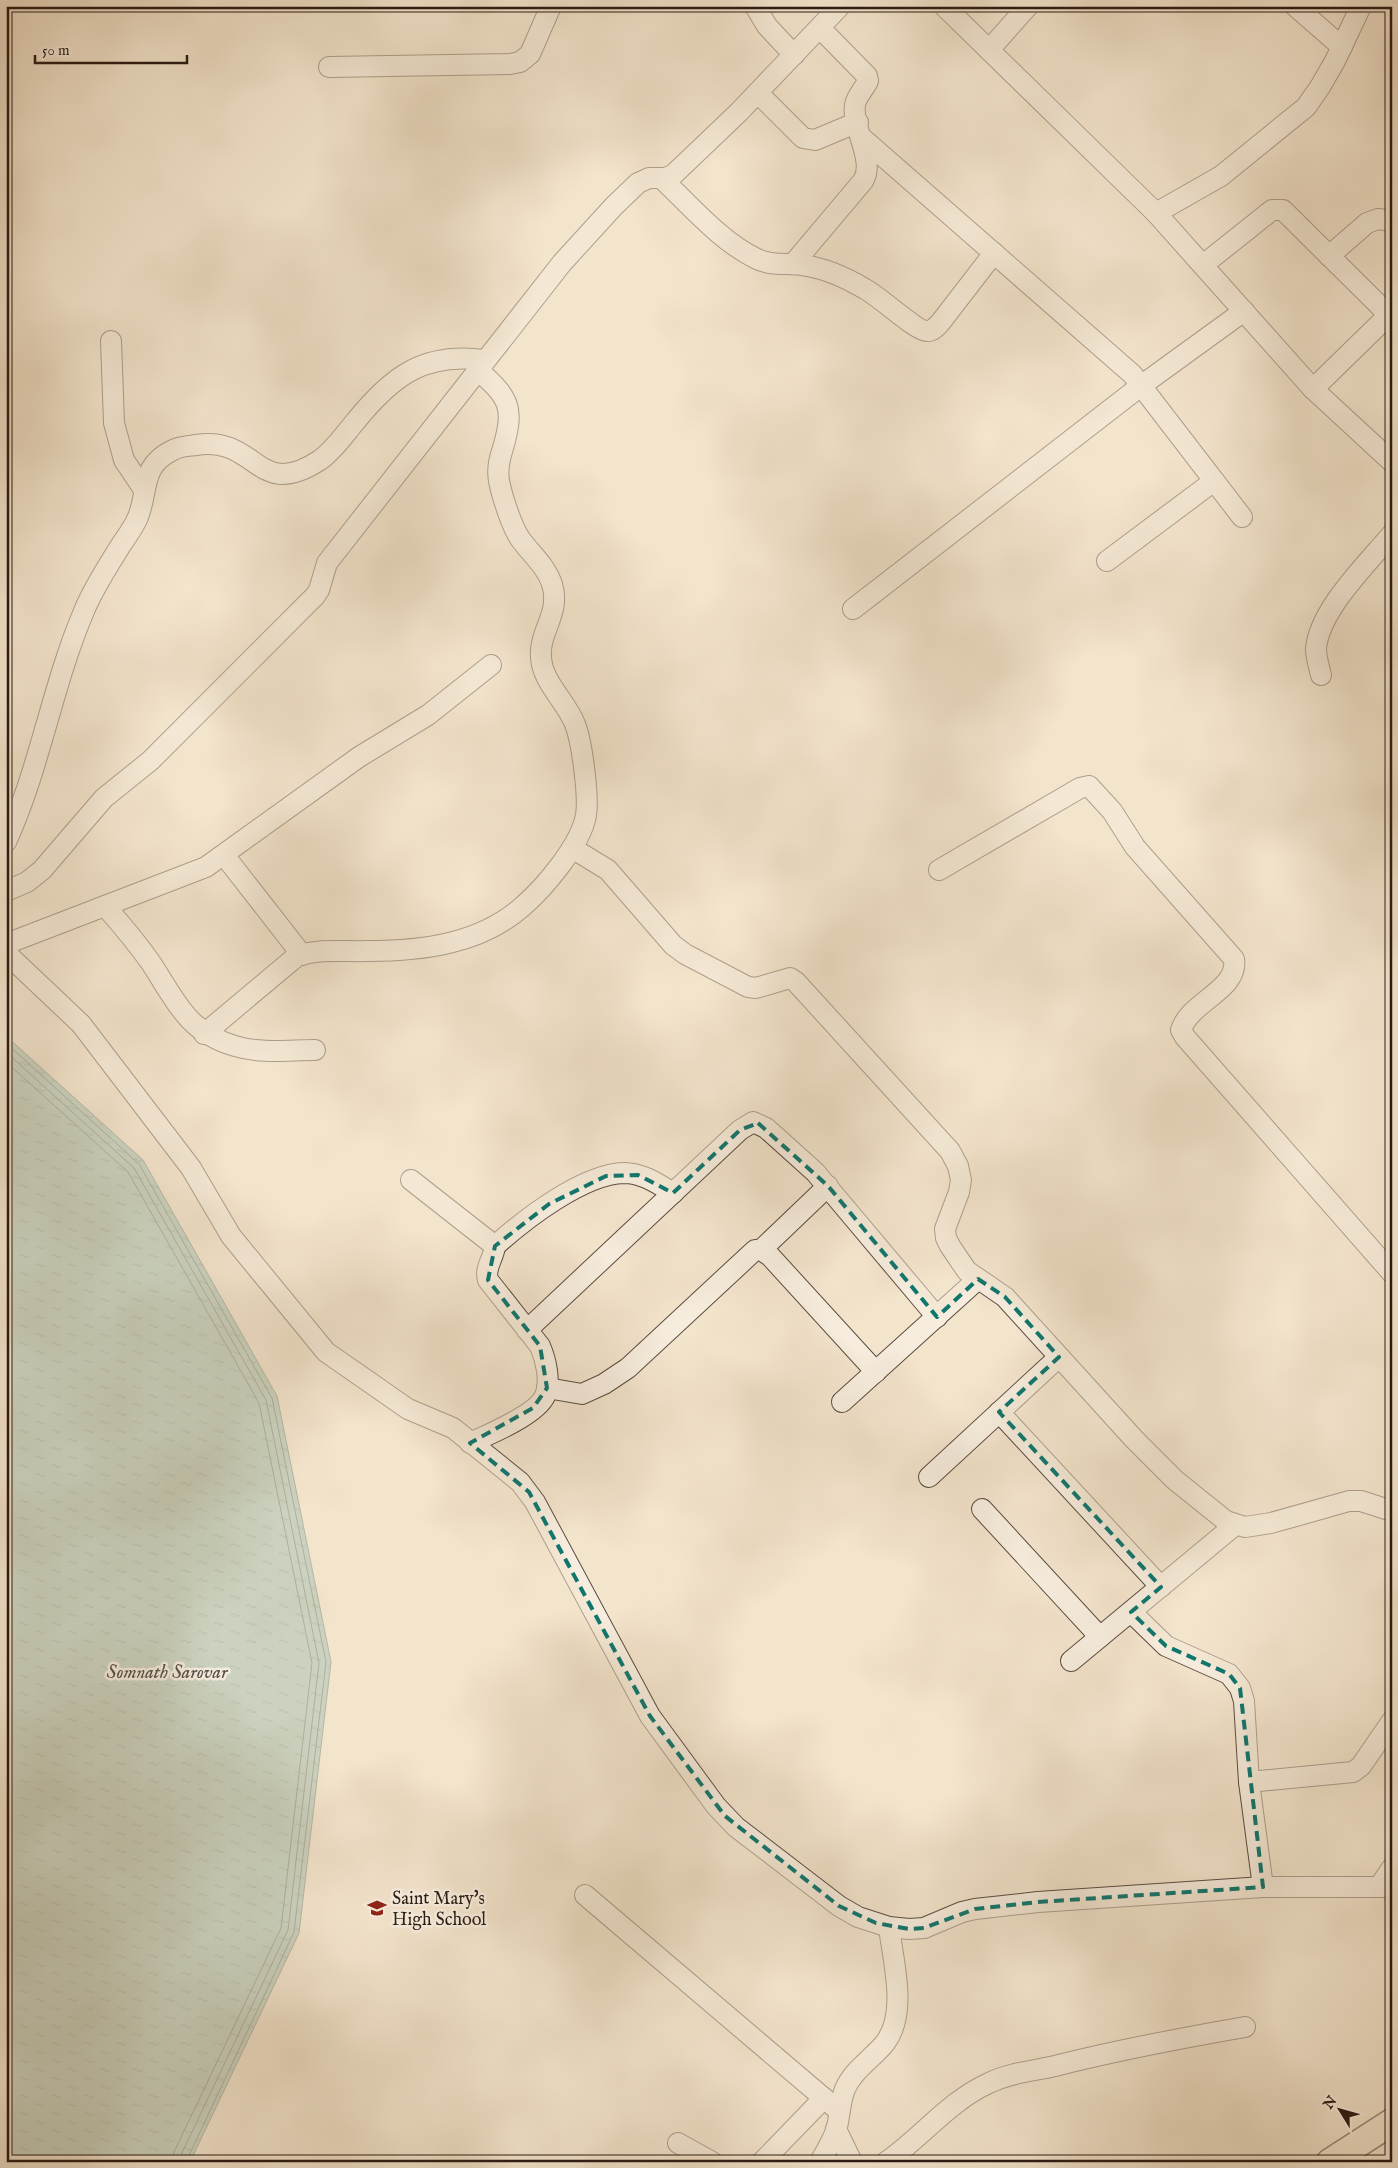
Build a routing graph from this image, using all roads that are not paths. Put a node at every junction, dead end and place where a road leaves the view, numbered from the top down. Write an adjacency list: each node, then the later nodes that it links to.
1 (551, 6): 12 (street)
2 (755, 6): 11 (street)
3 (840, 6): 8 (street)
4 (944, 6): 10 (street)
5 (1028, 6): 10 (street)
6 (1295, 6): 9 (street)
7 (1362, 6): 9 (street)
8 (820, 28): 11 (street); 14 (street)
9 (1342, 47): 16 (street)
10 (990, 50): 16 (street)
11 (794, 55): 13 (street)
12 (329, 67)
13 (758, 93): 14 (street); 15 (street)
14 (859, 130): 18 (street); 20 (street)
15 (661, 178): 20 (street); 25 (street)
16 (1156, 213): 21 (street)
17 (1392, 221): 19 (street)
18 (994, 253): 20 (street); 26 (street)
19 (1329, 256): 21 (street); 23 (street)
20 (793, 264)
21 (1203, 265): 22 (street)
22 (1244, 311): 26 (street); 27 (street)
23 (1390, 313): 27 (street)
24 (111, 341): 30 (street)
25 (481, 364): 30 (street); 38 (street); 41 (street)
26 (1142, 385): 29 (street); 34 (street)
27 (1313, 389): 28 (street)
28 (1392, 461)
29 (1214, 481): 31 (street); 33 (street)
30 (144, 490): 37 (street)
31 (1242, 517)
32 (1392, 534): 36 (street)
33 (1107, 561)
34 (853, 609)
35 (492, 665): 39 (street)
36 (1321, 675)
37 (6, 842)
38 (572, 848): 45 (street); 54 (street)
39 (224, 855): 42 (street); 45 (street)
40 (939, 870): 53 (street)
41 (6, 891)
42 (105, 906): 43 (street); 46 (street)
43 (6, 944)
44 (6, 953): 62 (street)
45 (302, 955): 46 (street)
46 (204, 1034): 47 (street)
47 (316, 1050)
48 (411, 1180): 51 (street)
49 (828, 1186): 50 (street); 52 (street); 55 (street)
50 (673, 1193): 51 (street); 56 (street)
51 (495, 1246): 56 (street)
52 (761, 1250): 58 (street); 59 (street)
53 (1392, 1273)
54 (978, 1280): 55 (street); 57 (street)
55 (937, 1317): 58 (street)
56 (527, 1330): 59 (street)
57 (1059, 1357): 61 (street); 66 (street)
58 (876, 1372): 60 (street)
59 (547, 1388): 62 (street)
60 (842, 1402)
61 (999, 1412): 63 (street); 67 (street)
62 (470, 1443): 77 (street)
63 (929, 1477)
64 (982, 1509): 69 (street)
65 (1392, 1510): 66 (street)
66 (1235, 1525): 67 (street)
67 (1161, 1588): 68 (street)
68 (1131, 1612): 69 (street); 72 (street)
69 (1100, 1637): 70 (street)
70 (1071, 1661)
71 (1392, 1721): 72 (street)
72 (1249, 1782): 74 (street)
73 (1392, 1868): 75 (street)
74 (1263, 1887): 75 (street); 77 (street)
75 (1385, 1887)
76 (585, 1895): 79 (street)
77 (889, 1927): 79 (street)
78 (1246, 2027): 86 (street)
79 (833, 2113): 83 (street); 84 (street); 85 (street)
80 (1392, 2122): 87 (main road)
81 (678, 2143): 82 (street)
82 (712, 2162)
83 (762, 2162)
84 (820, 2162)
85 (852, 2162)
86 (886, 2162)
87 (1330, 2162)

